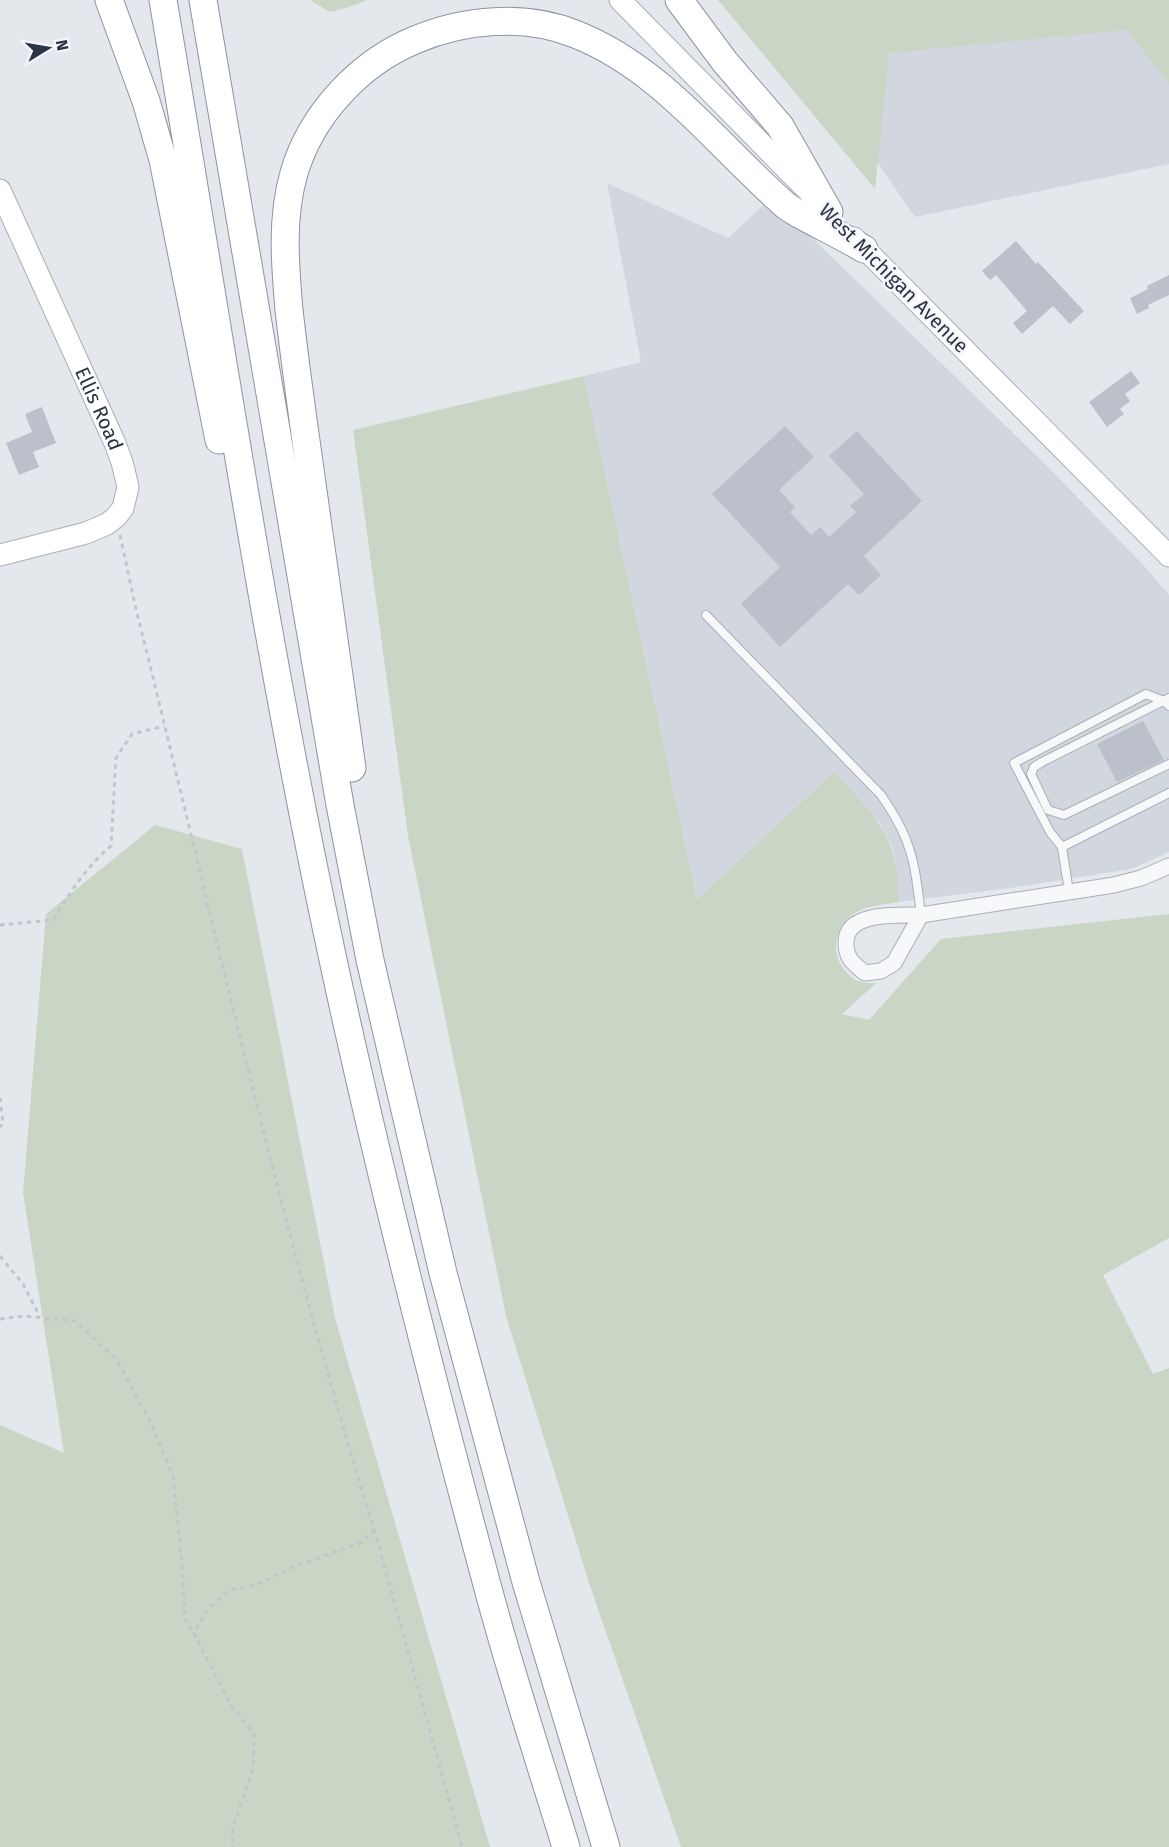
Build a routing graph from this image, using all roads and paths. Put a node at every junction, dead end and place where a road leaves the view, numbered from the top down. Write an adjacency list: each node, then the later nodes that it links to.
1 (109, 0): 12 (highway)
2 (163, 0): 12 (highway)
3 (203, 0): 23 (highway)
4 (620, 0): 7 (main road, West Michigan Avenue)
5 (679, 0): 7 (highway)
6 (0, 190): 9 (main road, Ellis Road)
7 (829, 212): 8 (main road, West Michigan Avenue)
8 (864, 249): 11 (main road, West Michigan Avenue); 23 (highway)
9 (112, 521): 10 (main road); 15 (path)
10 (0, 555)
11 (1169, 556)
12 (261, 582): 33 (highway)
13 (706, 615): 21 (lane)
14 (1167, 702): 16 (lane); 18 (lane)
15 (165, 726): 22 (path); 29 (path)
16 (1169, 764)
17 (1169, 793): 18 (lane)
18 (1062, 847): 20 (lane)
19 (1169, 866): 20 (street)
20 (1069, 892): 21 (street)
21 (921, 915): 21 (street)
22 (0, 925)
23 (370, 960): 34 (highway)
24 (0, 1098): 25 (path)
25 (0, 1127)
26 (0, 1256): 27 (path)
27 (40, 1317): 28 (path); 30 (path)
28 (0, 1319)
29 (374, 1529): 30 (path); 32 (path)
30 (194, 1634): 31 (path)
31 (232, 1847)
32 (462, 1847)
33 (566, 1847)
34 (606, 1847)

